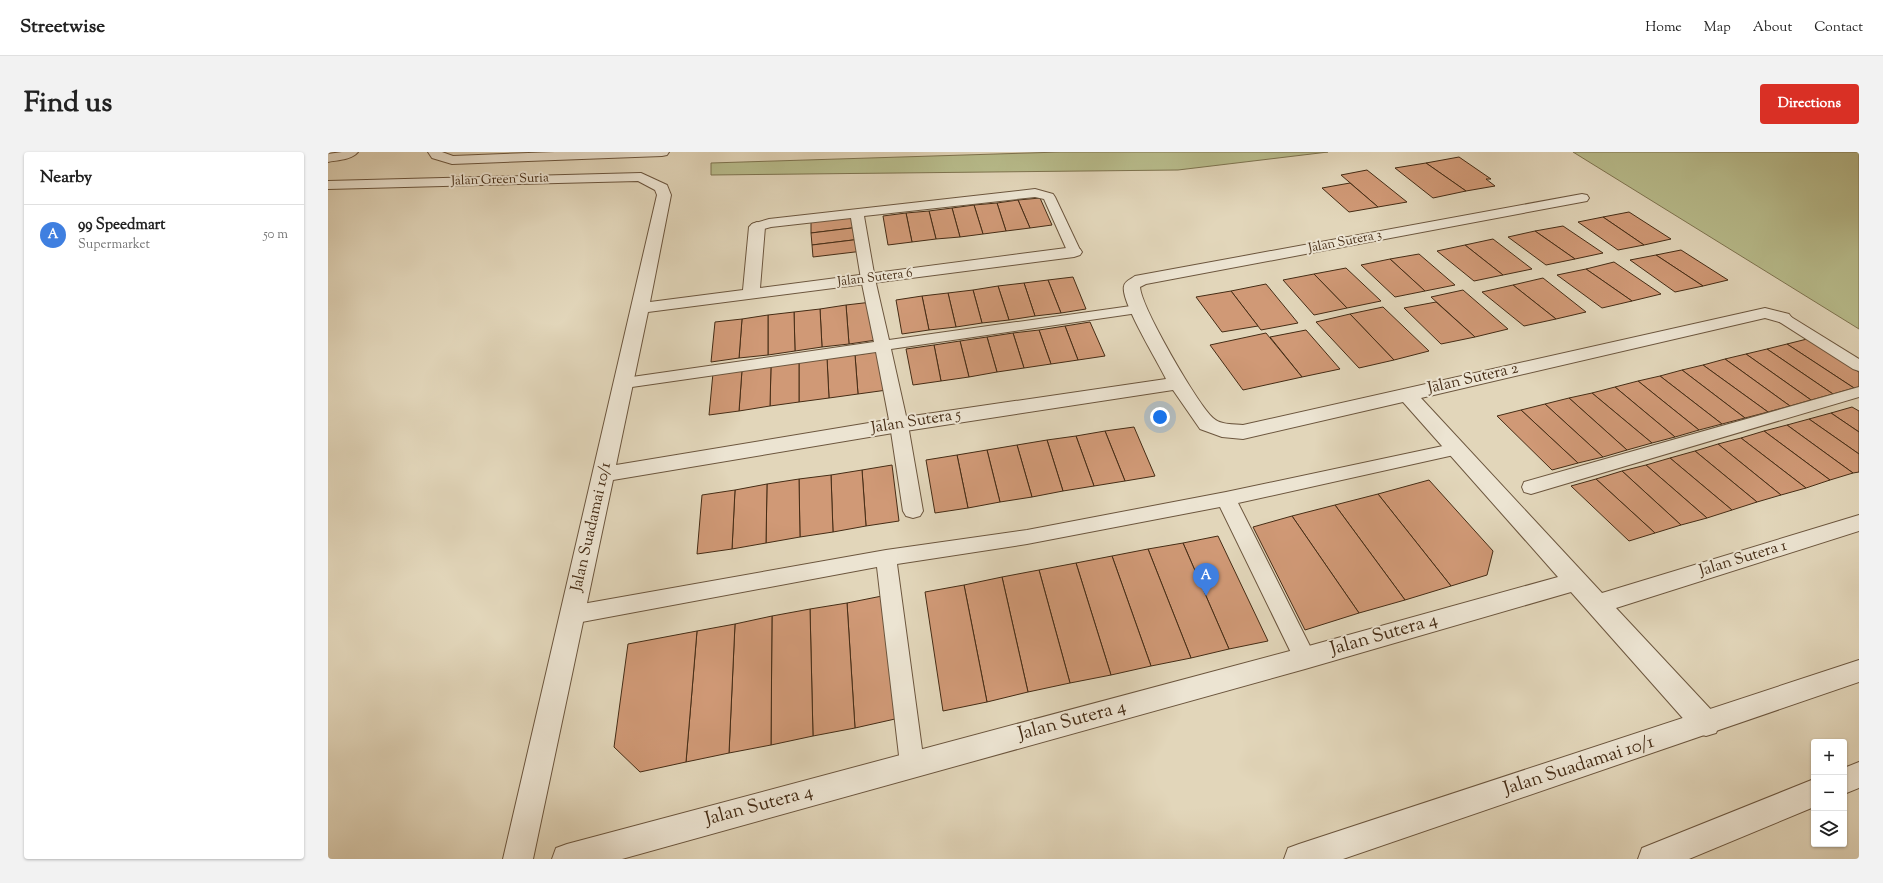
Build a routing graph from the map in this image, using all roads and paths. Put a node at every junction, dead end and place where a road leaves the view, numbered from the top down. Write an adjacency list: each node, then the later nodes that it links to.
1 (352, 152): 4 (lane)
2 (435, 152): 3 (street)
3 (662, 152)
4 (328, 158)
5 (328, 185): 6 (street, Jalan Green Suria)
6 (664, 196): 13 (street, Jalan Suadamai 10/1)
7 (1582, 198): 14 (street, Jalan Sutera 3)
8 (857, 213): 9 (lane); 10 (lane); 11 (lane)
9 (757, 226): 12 (street)
10 (1074, 252): 11 (street, Jalan Sutera 6)
11 (868, 279): 12 (street, Jalan Sutera 6); 16 (lane)
12 (751, 293): 13 (street, Jalan Sutera 6)
13 (641, 308): 18 (street, Jalan Suadamai 10/1)
14 (1138, 309): 16 (lane); 19 (street, Jalan Sutera 2)
15 (1783, 318): 17 (lane, Jalan Sutera 2); 21 (street, Jalan Sutera 2)
16 (882, 346): 18 (lane); 22 (lane)
17 (1859, 366)
18 (625, 383): 24 (street, Jalan Suadamai 10/1)
19 (1178, 383): 21 (street, Jalan Sutera 2); 22 (street, Jalan Sutera 5)
20 (1859, 392): 25 (lane)
21 (1407, 394): 23 (street)
22 (899, 425): 24 (street, Jalan Sutera 5); 27 (lane)
23 (1457, 449): 26 (lane); 30 (street)
24 (605, 474): 32 (street, Jalan Suadamai 10/1)
25 (1531, 487)
26 (1226, 499): 29 (lane); 33 (lane)
27 (913, 511)
28 (1859, 523): 31 (street, Jalan Sutera 1)
29 (886, 558): 32 (lane); 36 (lane)
30 (1576, 581): 31 (street); 33 (street, Jalan Sutera 4)
31 (1598, 604): 35 (street)
32 (571, 615): 40 (street, Jalan Suadamai 10/1)
33 (1305, 658): 36 (street, Jalan Sutera 4)
34 (1859, 671): 35 (street, Jalan Suadamai 10/1)
35 (1706, 724): 42 (street, Jalan Suadamai 10/1)
36 (912, 764): 41 (street, Jalan Sutera 4)
37 (1859, 775): 38 (street)
38 (1847, 780)
39 (1811, 794): 43 (street)
40 (518, 859)
41 (567, 859)
42 (1299, 859)
43 (1653, 859)

